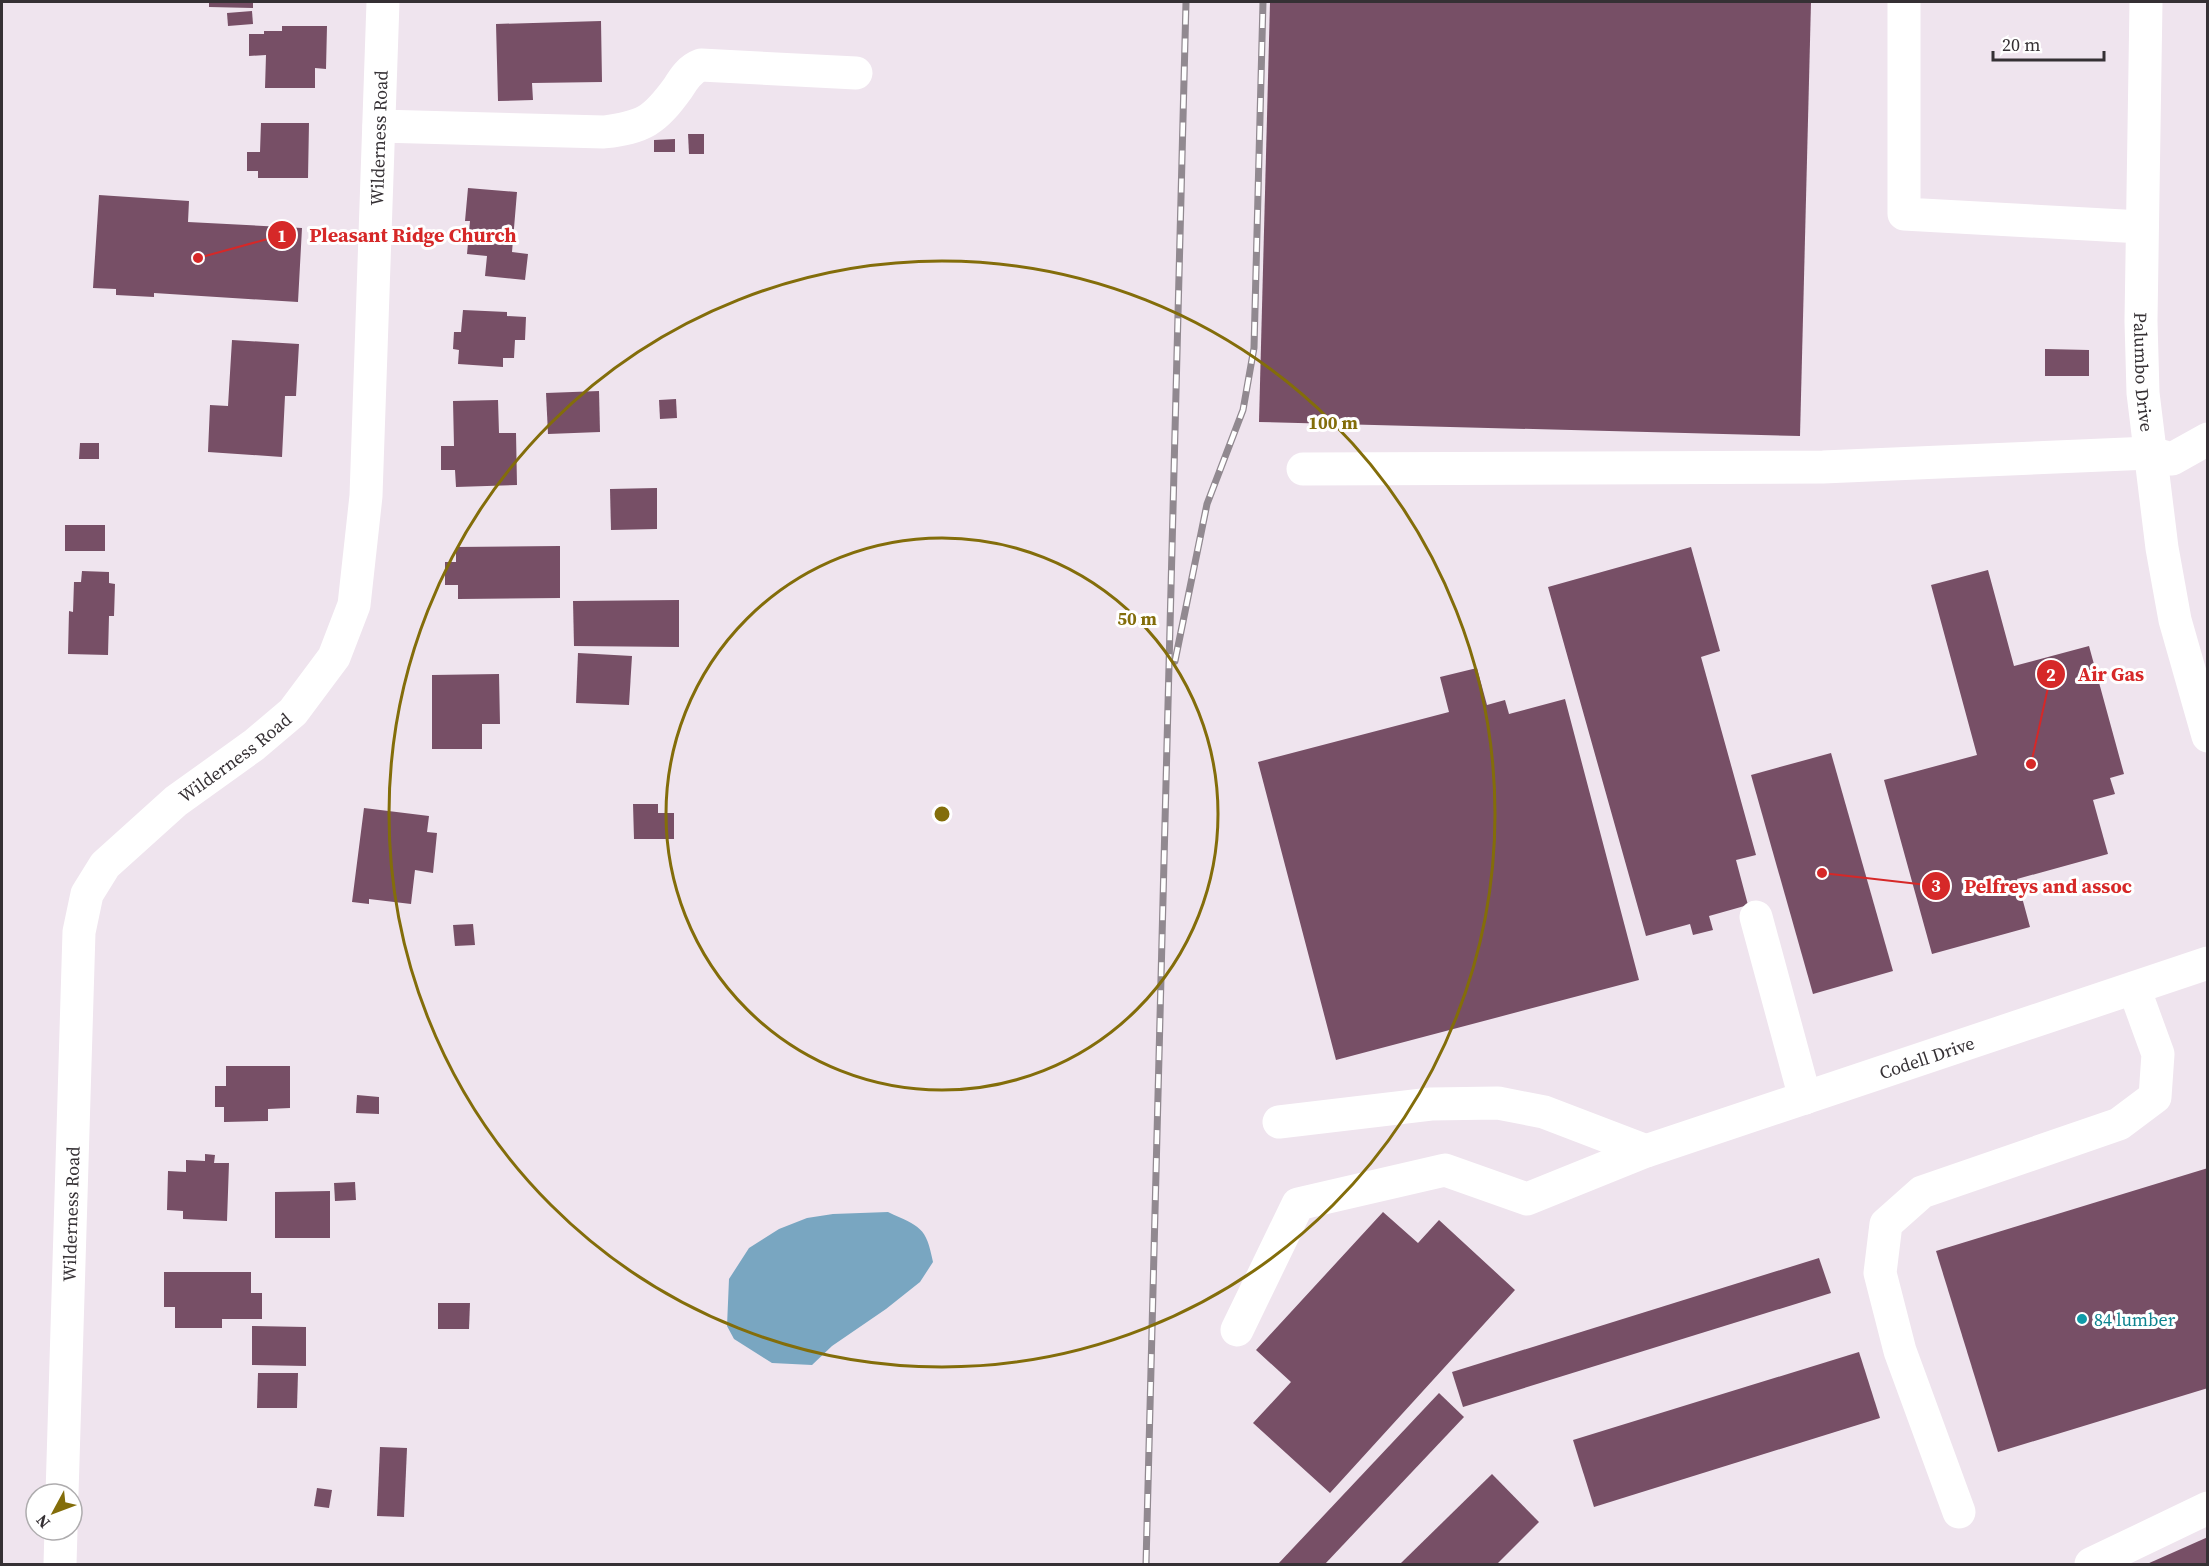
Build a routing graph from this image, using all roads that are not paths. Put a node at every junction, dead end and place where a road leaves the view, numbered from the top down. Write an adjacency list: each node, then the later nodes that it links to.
1 (383, 2): 5 (street, Wilderness Road)
2 (1904, 2): 6 (street)
3 (2146, 2): 6 (street, Palumbo Drive)
4 (856, 73): 5 (street)
5 (379, 126): 19 (street, Wilderness Road)
6 (2142, 227): 8 (street, Palumbo Drive)
7 (2208, 439): 8 (street)
8 (2150, 453): 9 (street); 10 (street, Palumbo Drive)
9 (1303, 469)
10 (2196, 659): 11 (street, Palumbo Drive)
11 (2208, 736)
12 (1756, 916): 15 (street)
13 (2208, 963): 14 (street, Codell Drive)
14 (2134, 988): 15 (street, Codell Drive); 21 (street)
15 (1805, 1098): 17 (street, Codell Drive)
16 (1279, 1122): 17 (street)
17 (1646, 1151): 18 (street, Codell Drive)
18 (1237, 1329)
19 (62, 1482)
20 (2208, 1508): 24 (street)
21 (1959, 1512)
22 (61, 1542): 23 (street)
23 (60, 1564)
24 (2091, 1564)

